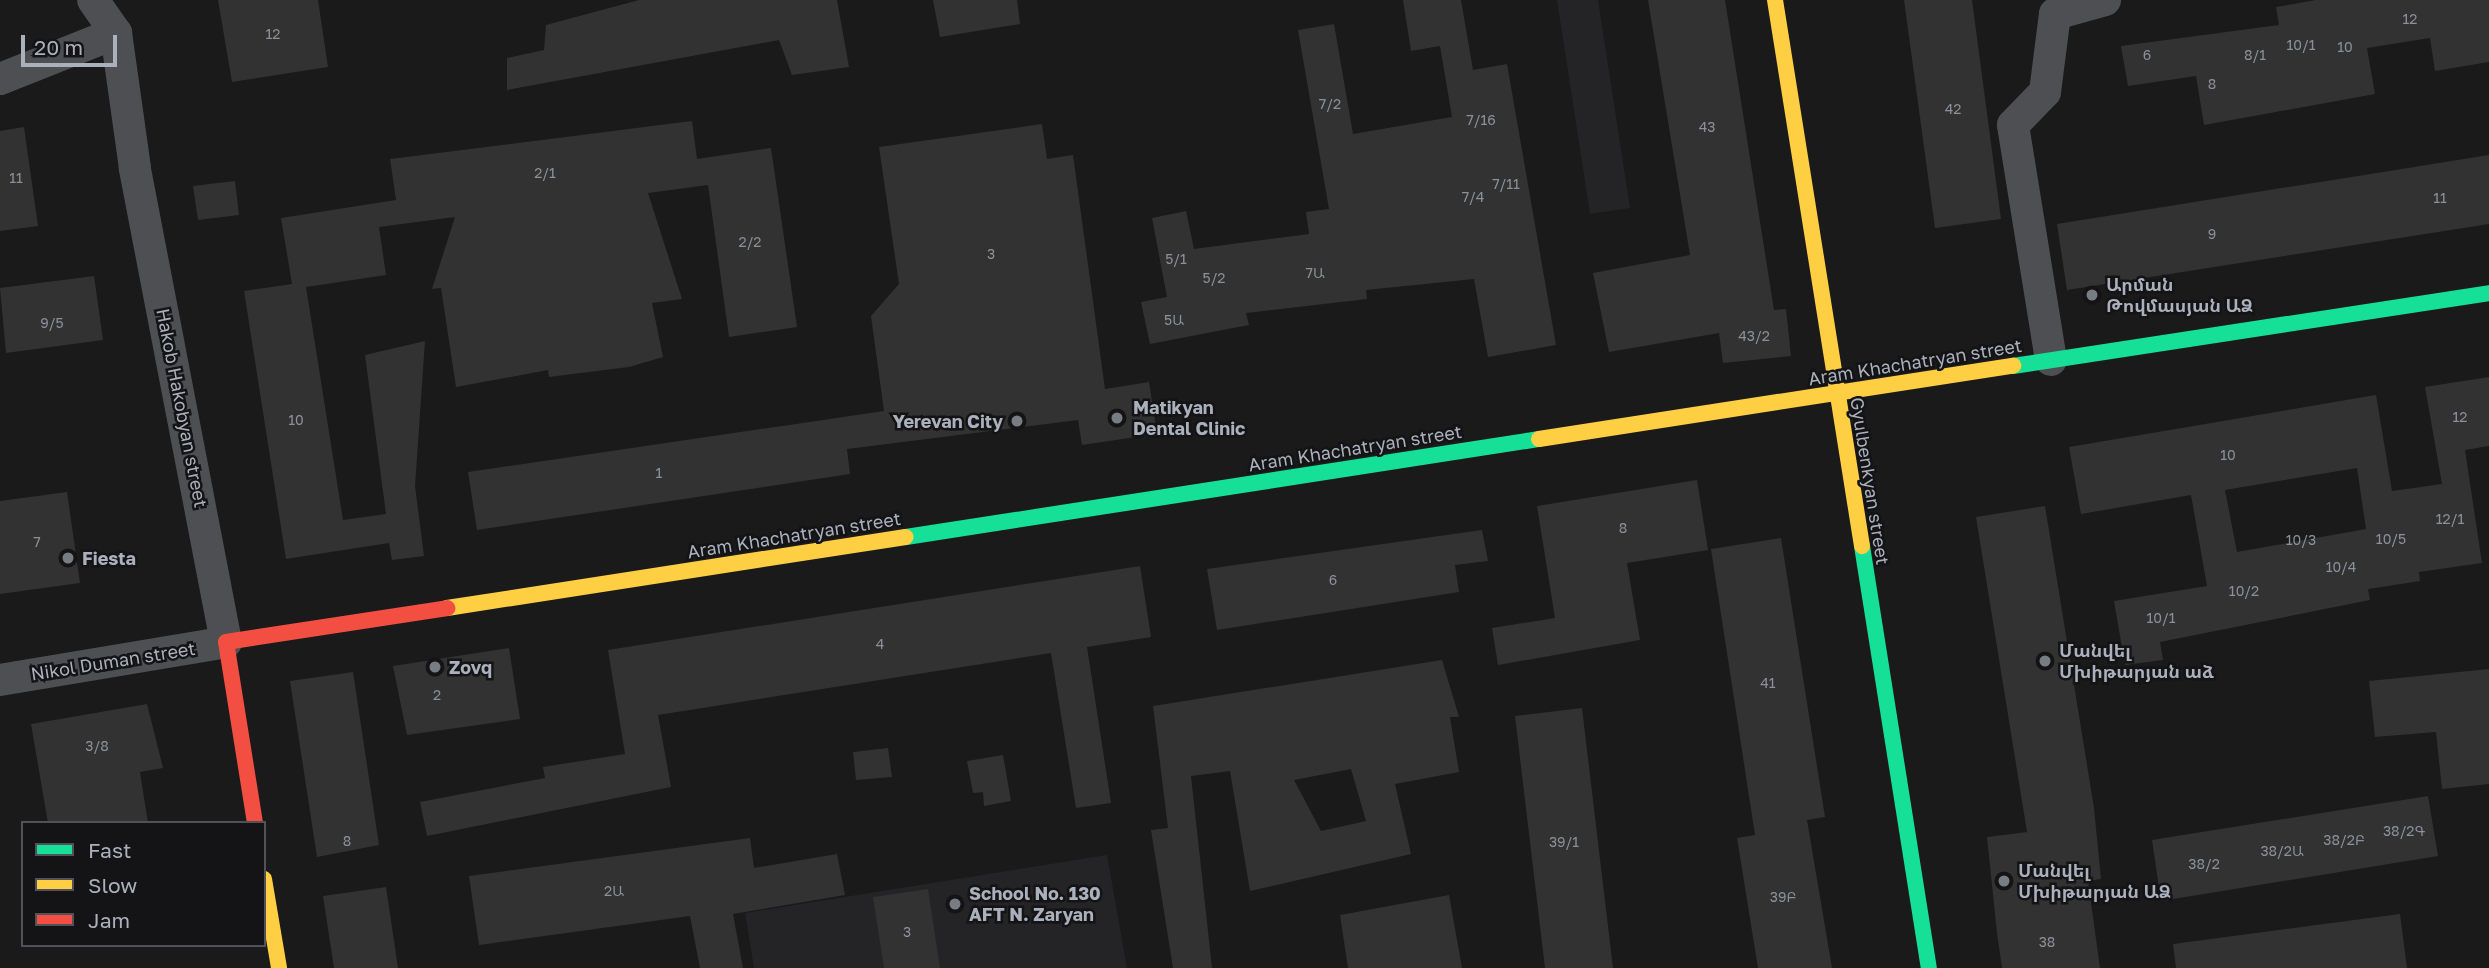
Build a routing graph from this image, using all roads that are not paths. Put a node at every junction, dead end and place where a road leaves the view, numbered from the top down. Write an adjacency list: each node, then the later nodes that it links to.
1 (93, 0): 4 (street, Hakob Hakobyan street)
2 (1775, 0): 8 (street, Gyulbenkyan street)
3 (2105, 0): 7 (street)
4 (116, 33): 5 (street); 9 (street, Hakob Hakobyan street)
5 (0, 79)
6 (2489, 293): 7 (street, Aram Khachatryan street)
7 (2051, 360): 8 (street, Aram Khachatryan street)
8 (1836, 394): 9 (street, Aram Khachatryan street); 14 (street, Gyulbenkyan street)
9 (226, 642): 10 (street, Nikol Duman street); 11 (street, Hakob Hakobyan street)
10 (0, 680)
11 (255, 821)
12 (266, 891): 13 (street)
13 (279, 968)
14 (1929, 968)

